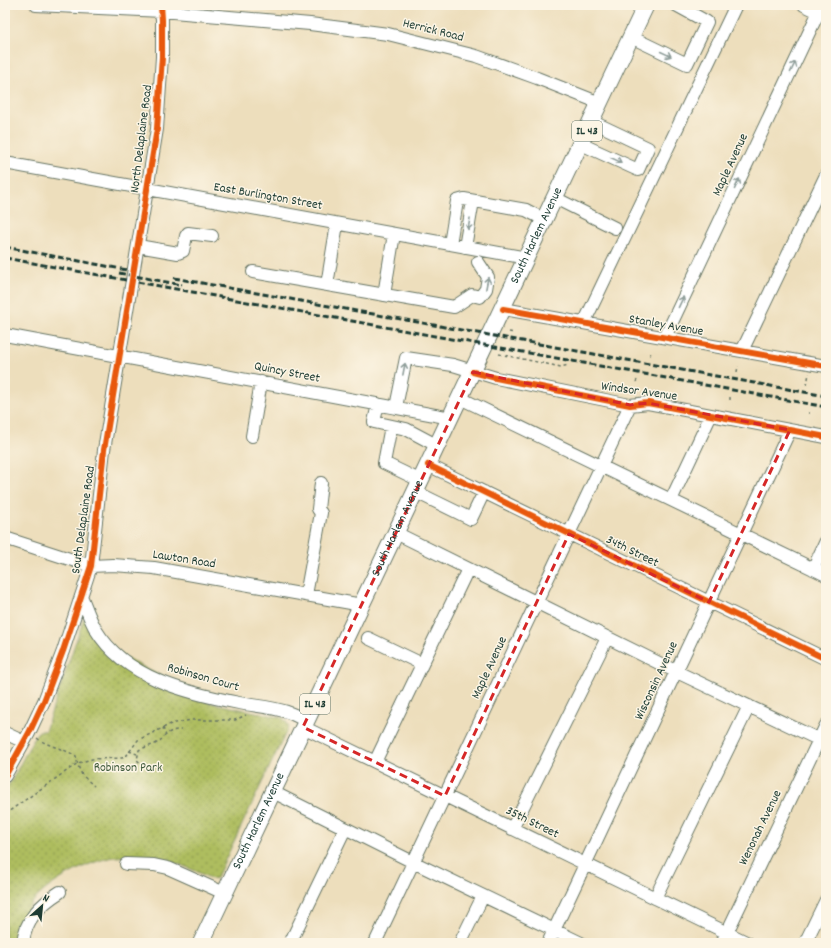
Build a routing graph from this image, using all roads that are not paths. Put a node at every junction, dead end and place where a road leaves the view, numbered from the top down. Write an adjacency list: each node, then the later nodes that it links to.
1 (36, 5): 6 (street, Herrick Road)
2 (646, 5): 8 (main road, South Harlem Avenue / IL 43)
3 (676, 5): 8 (street, one-way to 3)
4 (736, 5): 32 (street)
5 (804, 5): 7 (street)
6 (161, 8): 9 (street, Herrick Road); 14 (street, North Delaplaine Road)
7 (822, 11): 34 (street, Maple Avenue, one-way to 7)
8 (631, 37): 9 (main road, South Harlem Avenue / IL 43)
9 (600, 103): 10 (main road, South Harlem Avenue / IL 43)
10 (591, 121): 11 (main road, South Harlem Avenue / IL 43); 11 (street, one-way to 10)
11 (581, 144): 15 (main road, South Harlem Avenue / IL 43)
12 (5, 163): 14 (street, East Burlington Street)
13 (826, 175): 35 (street)
14 (148, 190): 18 (street, East Burlington Street); 23 (street, North Delaplaine Road)
15 (555, 198): 17 (main road, South Harlem Avenue / IL 43); 19 (street)
16 (473, 201): 17 (street); 22 (street); 24 (street, one-way to 24)
17 (545, 220): 25 (main road, South Harlem Avenue / IL 43)
18 (337, 224): 20 (street, East Burlington Street); 29 (street)
19 (615, 228)
20 (394, 234): 22 (street, East Burlington Street); 30 (street)
21 (212, 236): 23 (street)
22 (450, 244): 24 (street, East Burlington Street)
23 (138, 246): 28 (street, North Delaplaine Road)
24 (465, 247): 25 (street, East Burlington Street)
25 (527, 258): 31 (main road, South Harlem Avenue / IL 43)
26 (478, 262): 30 (street, one-way to 26)
27 (253, 272): 29 (street)
28 (133, 276): 36 (street, South Delaplaine Road)
29 (327, 285): 30 (street)
30 (384, 295)
31 (503, 309): 32 (street, Stanley Avenue); 38 (main road, South Harlem Avenue / IL 43)
32 (584, 323): 34 (street, Stanley Avenue)
33 (5, 335): 36 (street, Quincy Street)
34 (665, 337): 35 (street, Stanley Avenue)
35 (742, 351): 37 (street, Stanley Avenue)
36 (119, 356): 39 (street, Quincy Street); 64 (street, South Delaplaine Road)
37 (825, 363)
38 (473, 372): 40 (main road, South Harlem Avenue / IL 43); 42 (street, Windsor Avenue); 43 (street, Windsor Avenue, one-way to 38)
39 (261, 382): 41 (street, Quincy Street); 50 (street)
40 (460, 398): 46 (main road, South Harlem Avenue / IL 43); 54 (street)
41 (378, 404): 43 (street, Quincy Street); 47 (street)
42 (630, 405): 45 (street, Windsor Avenue); 54 (street, Maple Avenue)
43 (396, 408): 44 (street, Quincy Street)
44 (410, 410): 46 (street, Quincy Street); 48 (street)
45 (711, 415): 49 (street, Windsor Avenue); 58 (street)
46 (451, 418): 52 (main road, South Harlem Avenue / IL 43)
47 (391, 426): 48 (street); 56 (street)
48 (406, 429): 52 (street)
49 (790, 430): 51 (street, Windsor Avenue); 61 (street, Wisconsin Avenue)
50 (252, 436)
51 (826, 437)
52 (438, 446): 53 (main road, South Harlem Avenue / IL 43)
53 (428, 465): 56 (main road, South Harlem Avenue / IL 43); 57 (street, 34th Street)
54 (601, 466): 58 (street); 60 (street, Maple Avenue)
55 (321, 483): 68 (street)
56 (418, 486): 57 (street); 59 (main road, South Harlem Avenue / IL 43)
57 (484, 492): 60 (street, 34th Street)
58 (671, 500): 61 (street)
59 (396, 533): 65 (street); 72 (main road, South Harlem Avenue / IL 43)
60 (569, 534): 70 (street, 34th Street); 71 (street, Maple Avenue)
61 (742, 534): 66 (street); 70 (street, Wisconsin Avenue)
62 (5, 538): 64 (street, Lawton Road)
63 (826, 541): 66 (street)
64 (91, 566): 68 (street, Lawton Road); 69 (street, South Delaplaine Road)
65 (468, 569): 71 (street); 76 (street)
66 (813, 569): 67 (street)
67 (826, 575)
68 (306, 595): 72 (street, Lawton Road)
69 (82, 596): 79 (street, Robinson Court); 82 (street, South Delaplaine Road)
70 (709, 602): 75 (street, 34th Street); 77 (street, Wisconsin Avenue)
71 (536, 603): 74 (street); 87 (street, Maple Avenue)
72 (362, 605): 79 (main road, South Harlem Avenue / IL 43)
73 (368, 638): 76 (street)
74 (608, 638): 77 (street); 89 (street)
75 (826, 659)
76 (422, 664): 84 (street)
77 (677, 672): 78 (street); 92 (street, Wisconsin Avenue)
78 (749, 706): 83 (street); 96 (street)
79 (305, 724): 84 (street, 35th Street); 86 (main road, South Harlem Avenue / IL 43)
80 (826, 725): 83 (street, Wenonah Avenue)
81 (5, 733): 82 (street)
82 (27, 738): 85 (street, South Delaplaine Road)
83 (823, 741): 99 (street, Wenonah Avenue)
84 (375, 762): 87 (street, 35th Street)
85 (5, 776)
86 (273, 792): 88 (street); 94 (main road, South Harlem Avenue / IL 43)
87 (445, 796): 89 (street, 35th Street); 90 (street, Maple Avenue)
88 (345, 829): 90 (street); 102 (street)
89 (512, 829): 92 (street, 35th Street)
90 (413, 862): 95 (street); 103 (street, Maple Avenue)
91 (126, 864): 94 (street)
92 (586, 864): 96 (street, 35th Street); 98 (street, Wisconsin Avenue)
93 (60, 892): 100 (street)
94 (224, 893): 101 (main road, South Harlem Avenue / IL 43)
95 (483, 896): 98 (street); 104 (street)
96 (655, 898): 99 (street, 35th Street)
97 (826, 900): 108 (street)
98 (554, 930): 105 (street, Wisconsin Avenue); 106 (street)
99 (725, 938): 107 (street, 35th Street)
100 (23, 943)
101 (201, 943)
102 (290, 943)
103 (375, 943)
104 (460, 943)
105 (548, 943)
106 (581, 943)
107 (748, 943)
108 (805, 943)

